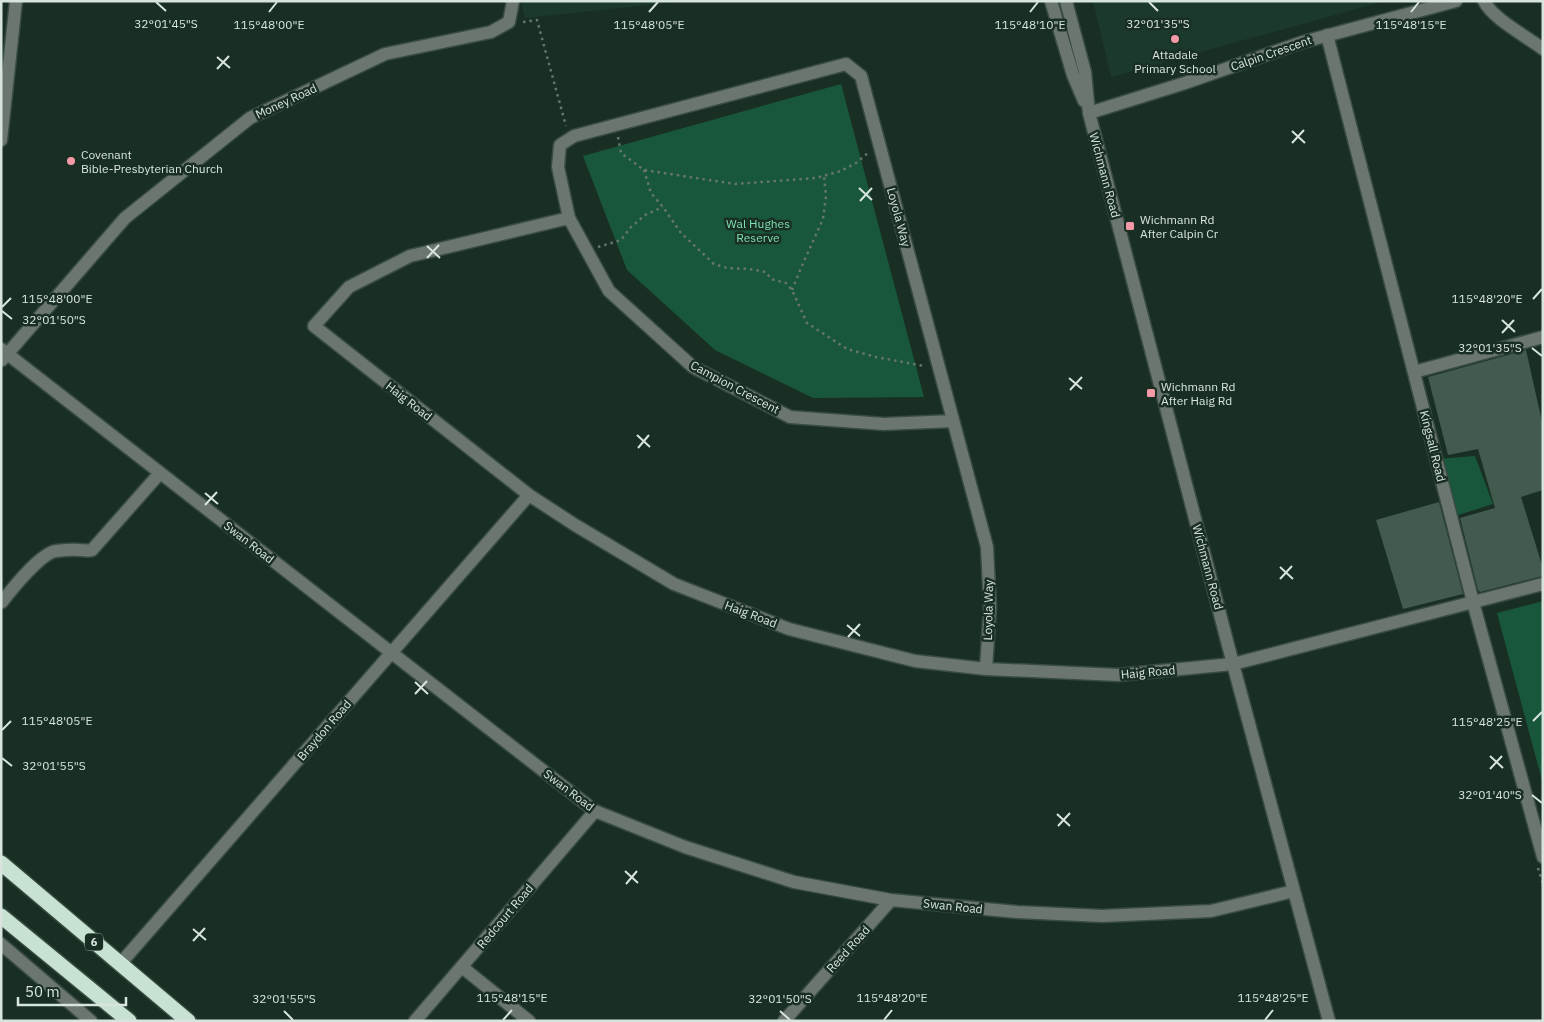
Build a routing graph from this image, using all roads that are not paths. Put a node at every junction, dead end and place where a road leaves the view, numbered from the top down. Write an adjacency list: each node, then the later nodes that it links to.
1 (16, 1): 10 (street)
2 (513, 1): 14 (street, Money Road)
3 (1051, 1): 9 (street, Wichmann Road)
4 (1066, 1): 9 (street, Wichmann Road)
5 (1456, 1): 7 (street, Calpin Crescent)
6 (1484, 1): 8 (street)
7 (1327, 35): 9 (street, Calpin Crescent); 15 (street, Kingsall Road)
8 (1543, 49)
9 (1089, 113): 23 (street, Wichmann Road)
10 (1, 140)
11 (565, 142): 12 (street, Campion Crescent); 16 (street, Loyola Way)
12 (569, 218): 16 (street, Campion Crescent); 18 (street, Haig Road)
13 (1543, 337): 15 (street)
14 (3, 354): 17 (street, Swan Road)
15 (1414, 372): 21 (street, Kingsall Road)
16 (953, 421): 24 (street, Loyola Way)
17 (160, 473): 20 (street); 22 (street, Swan Road)
18 (529, 495): 22 (street, Braydon Road); 24 (street, Haig Road)
19 (1543, 584): 21 (street, Haig Road)
20 (2, 602)
21 (1473, 602): 23 (street, Haig Road); 26 (street, Kingsall Road)
22 (391, 653): 25 (street, Swan Road); 32 (street, Braydon Road)
23 (1233, 664): 24 (street, Haig Road); 28 (street, Wichmann Road)
24 (986, 668)
25 (595, 811): 29 (street, Swan Road); 33 (street, Redcourt Road)
26 (1543, 857)
27 (1, 863): 32 (highway, 6)
28 (1294, 891): 29 (street, Swan Road); 40 (street, Wichmann Road)
29 (891, 900): 39 (street, Reed Road)
30 (1, 916): 35 (highway)
31 (1, 944): 34 (street)
32 (120, 964): 36 (highway, 6)
33 (462, 967): 37 (street, Redcourt Road); 38 (street)
34 (91, 1021)
35 (129, 1021)
36 (188, 1021)
37 (415, 1021)
38 (529, 1021)
39 (784, 1021)
40 (1329, 1021)

